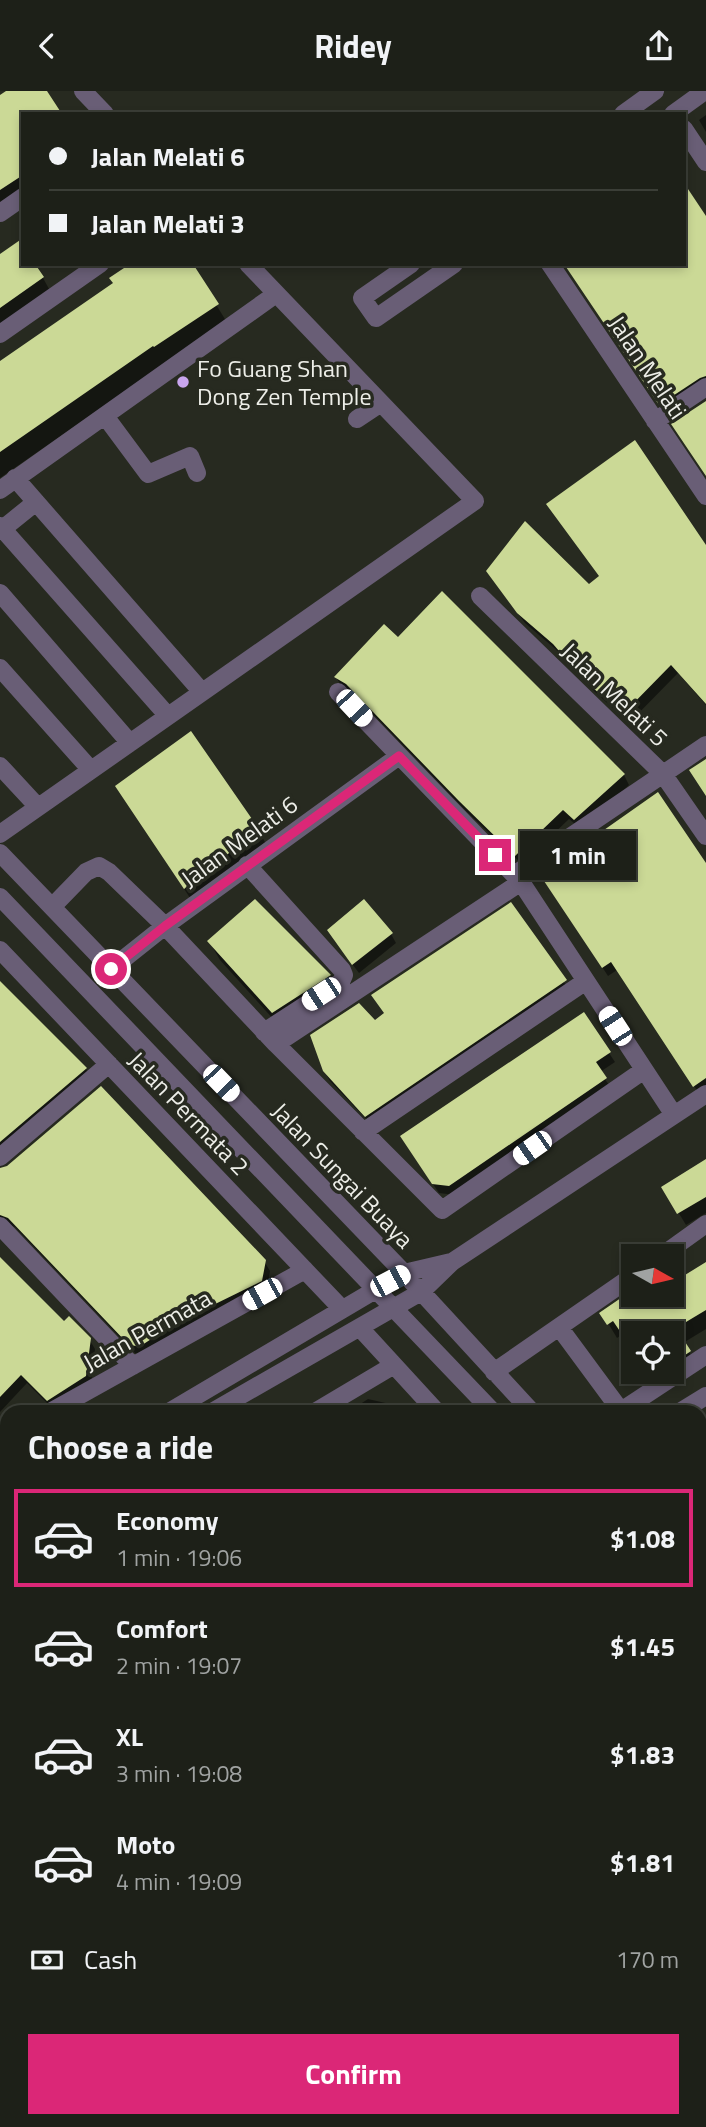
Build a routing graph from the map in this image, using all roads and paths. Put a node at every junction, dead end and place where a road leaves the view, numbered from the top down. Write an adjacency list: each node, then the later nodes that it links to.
1 (83, 91): 4 (street)
2 (655, 91): 5 (street)
3 (705, 91): 6 (street)
4 (103, 112)
5 (626, 112)
6 (677, 112)
7 (686, 132): 8 (street)
8 (706, 162)
9 (21, 198): 10 (street)
10 (0, 213)
11 (97, 266): 17 (street)
12 (250, 266): 16 (street)
13 (408, 266): 14 (street)
14 (451, 266)
15 (551, 266): 22 (street, Jalan Melati)
16 (276, 294): 19 (street); 20 (street)
17 (0, 334)
18 (706, 387): 22 (street)
19 (381, 403): 21 (street); 32 (street)
20 (105, 416): 23 (street); 24 (street)
21 (357, 419)
22 (655, 421): 26 (street, Jalan Melati)
23 (197, 473)
24 (15, 478): 25 (street); 27 (street)
25 (0, 490)
26 (706, 496)
27 (36, 502): 28 (street); 32 (street)
28 (1, 529): 34 (street)
29 (0, 593): 35 (street)
30 (480, 596): 40 (street, Jalan Melati 5)
31 (0, 668): 39 (street)
32 (202, 692): 34 (street)
33 (338, 692): 37 (street)
34 (168, 716): 35 (street)
35 (130, 743): 39 (street)
36 (706, 745): 40 (street)
37 (399, 756): 45 (street, Jalan Melati 6); 46 (street)
38 (0, 766): 41 (street)
39 (91, 770): 41 (street)
40 (663, 774): 43 (street, Jalan Melati 5); 46 (street)
41 (38, 807): 42 (street)
42 (0, 834)
43 (706, 836)
44 (0, 853): 48 (street, Jalan Sungai Buaya)
45 (247, 865): 49 (street, Jalan Melati 6); 53 (street)
46 (518, 879): 52 (street); 53 (street)
47 (0, 897): 67 (street)
48 (52, 907): 49 (street); 51 (street, Jalan Sungai Buaya)
49 (165, 926): 51 (street, Jalan Melati 6); 53 (street)
50 (0, 950): 54 (street, Jalan Permata 2)
51 (111, 969): 65 (street, Jalan Sungai Buaya)
52 (586, 981): 55 (street); 58 (street)
53 (270, 1038): 58 (street)
54 (109, 1064): 59 (street); 64 (street, Jalan Permata 2)
55 (644, 1070): 57 (street); 58 (street)
56 (706, 1094): 57 (street)
57 (674, 1115): 63 (street)
58 (363, 1132)
59 (0, 1157)
60 (706, 1224): 62 (street)
61 (0, 1226): 75 (street)
62 (678, 1244)
63 (452, 1262): 65 (street); 68 (street)
64 (305, 1270): 70 (street, Jalan Permata 2); 75 (street, Jalan Permata)
65 (404, 1273): 67 (street); 68 (street, Jalan Sungai Buaya)
66 (621, 1284): 71 (street)
67 (375, 1289): 69 (street); 70 (street)
68 (421, 1291): 69 (street); 76 (street, Jalan Sungai Buaya)
69 (393, 1308): 72 (street); 82 (street)
70 (342, 1309): 78 (street)
71 (559, 1327): 76 (street); 84 (street)
72 (360, 1328): 74 (street); 79 (street)
73 (706, 1355): 85 (street)
74 (394, 1365): 80 (street); 81 (street)
75 (133, 1366): 77 (street, Jalan Permata)
76 (494, 1372): 83 (street, Jalan Sungai Buaya)
77 (63, 1405)
78 (181, 1405)
79 (224, 1405)
80 (327, 1405)
81 (431, 1405)
82 (486, 1405)
83 (525, 1405)
84 (617, 1405)
85 (630, 1405)

